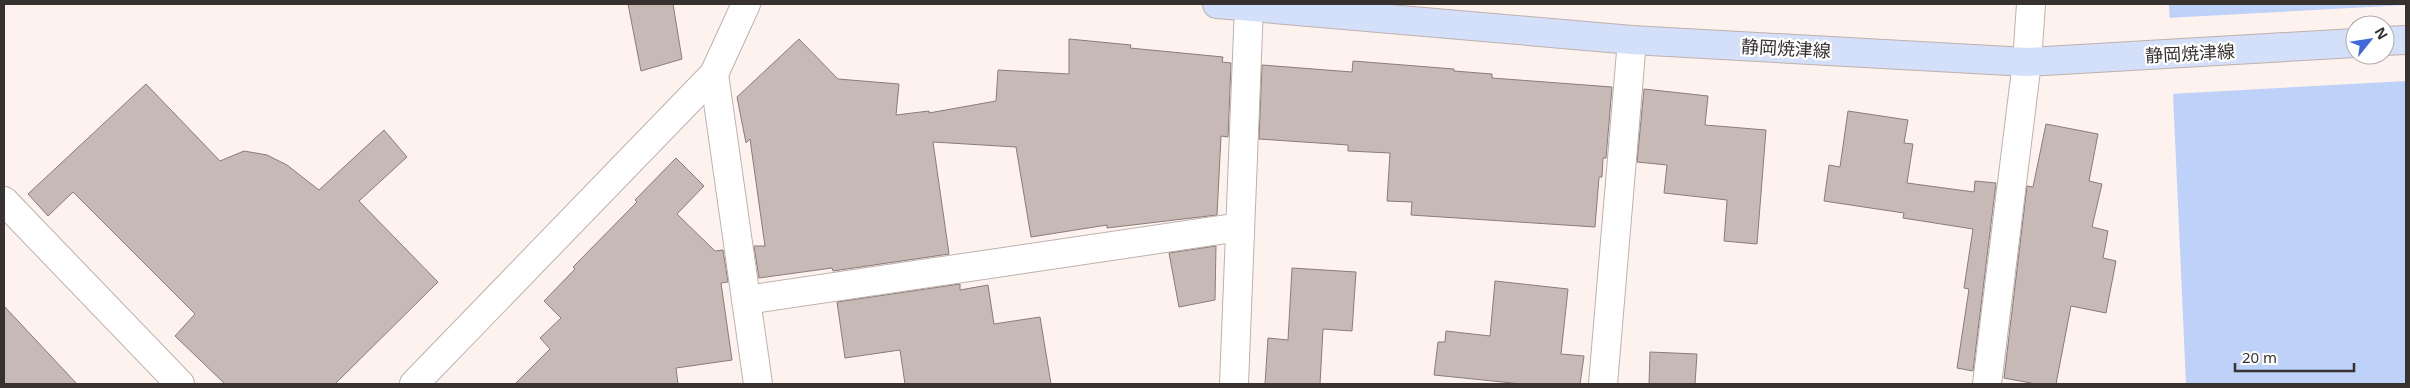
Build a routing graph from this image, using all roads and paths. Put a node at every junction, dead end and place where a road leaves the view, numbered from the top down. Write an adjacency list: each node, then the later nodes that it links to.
1 (746, 4): 8 (street)
2 (1217, 4): 4 (main road, 静岡焼津線)
3 (2031, 4): 7 (street)
4 (1249, 6): 5 (main road, 静岡焼津線); 10 (street)
5 (1632, 40): 7 (main road, 静岡焼津線); 16 (street)
6 (2345, 44): 7 (main road, 静岡焼津線)
7 (2027, 62): 17 (street)
8 (714, 74): 11 (street); 13 (street)
9 (4, 201): 12 (street)
10 (1240, 227): 11 (street); 15 (street)
11 (746, 300): 14 (street)
12 (180, 384)
13 (414, 384)
14 (758, 384)
15 (1234, 384)
16 (1604, 384)
17 (1987, 384)

